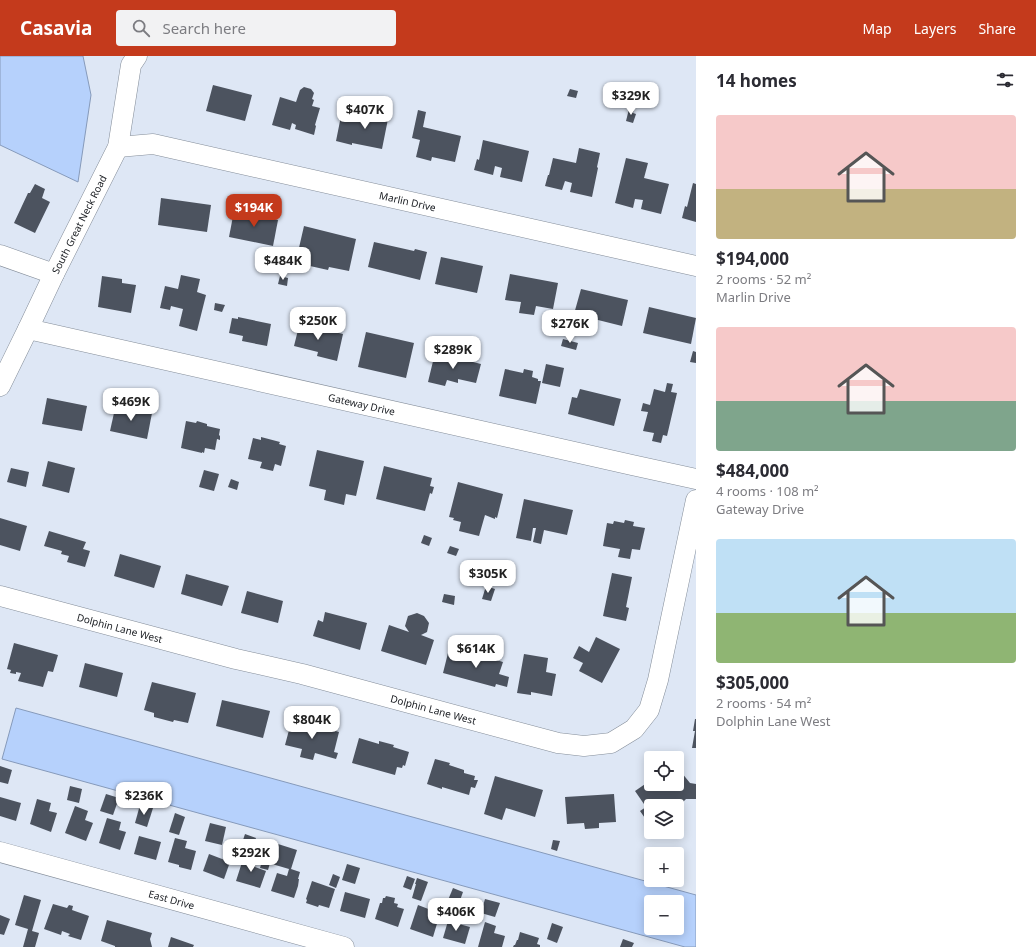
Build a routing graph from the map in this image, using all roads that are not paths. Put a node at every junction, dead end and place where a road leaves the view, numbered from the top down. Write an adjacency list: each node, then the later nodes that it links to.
1 (137, 56): 2 (street, South Great Neck Road)
2 (118, 146): 4 (street, Marlin Drive); 5 (street, South Great Neck Road)
3 (0, 255): 5 (street)
4 (696, 266)
5 (54, 274): 6 (street, South Great Neck Road)
6 (28, 329): 7 (street, South Great Neck Road); 8 (street, Gateway Drive)
7 (0, 386)
8 (696, 479)
9 (696, 500): 10 (street, Dolphin Lane West)
10 (0, 596)
11 (0, 852): 12 (street, East Drive)
12 (344, 947)

